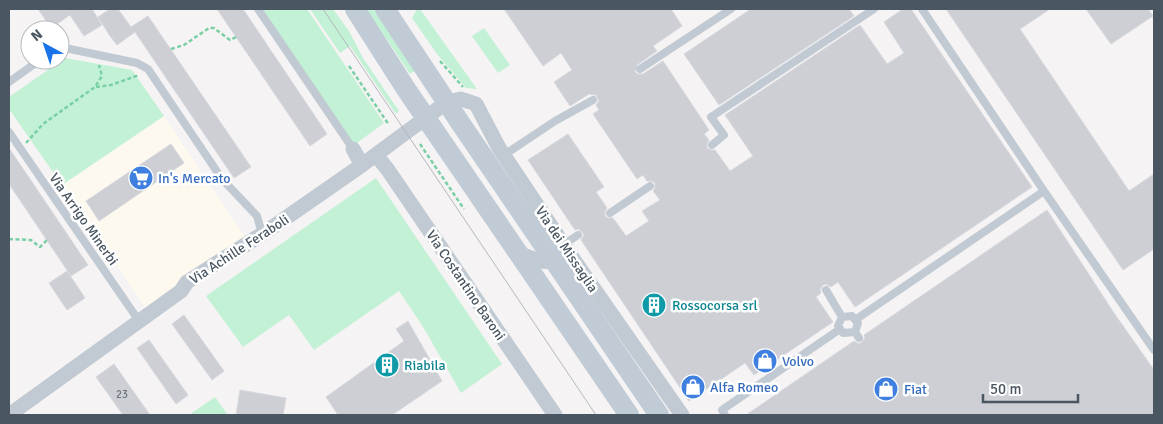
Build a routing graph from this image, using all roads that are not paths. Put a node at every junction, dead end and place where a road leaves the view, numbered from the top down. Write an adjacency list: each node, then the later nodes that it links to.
1 (258, 9): 16 (lane)
2 (355, 9): 13 (main road)
3 (385, 9): 12 (main road, Via dei Missaglia)
4 (731, 9): 8 (lane)
5 (874, 9): 15 (lane)
6 (922, 9): 21 (lane)
7 (70, 49): 23 (lane)
8 (640, 69)
9 (26, 70): 10 (lane)
10 (9, 82)
11 (593, 100): 18 (lane)
12 (447, 102): 13 (street, Via Achille Feraboli); 18 (street, Via dei Missaglia); 25 (main road, Via dei Missaglia)
13 (426, 117): 17 (street, Via Achille Feraboli); 26 (main road)
14 (9, 132): 29 (lane, Via Arrigo Minerbi)
15 (712, 145)
16 (352, 149): 19 (street)
17 (376, 155): 19 (street, Via Achille Feraboli); 34 (street, Via Costantino Baroni)
18 (504, 155): 25 (street, Via dei Missaglia)
19 (362, 165): 23 (street, Via Achille Feraboli)
20 (650, 186): 22 (lane)
21 (1044, 191): 30 (lane); 32 (lane)
22 (610, 213)
23 (262, 234): 29 (street, Via Achille Feraboli)
24 (578, 235): 25 (lane)
25 (562, 253): 26 (street, Via dei Missaglia); 36 (main road, Via dei Missaglia); 37 (street, Via dei Missaglia)
26 (520, 254): 35 (main road)
27 (826, 290): 28 (lane)
28 (842, 317): 30 (lane); 31 (lane)
29 (139, 320): 33 (street, Via Achille Feraboli)
30 (855, 320): 31 (lane)
31 (840, 329): 38 (lane)
32 (1154, 350)
33 (9, 415)
34 (555, 415)
35 (629, 415)
36 (659, 415)
37 (682, 415)
38 (725, 415)

